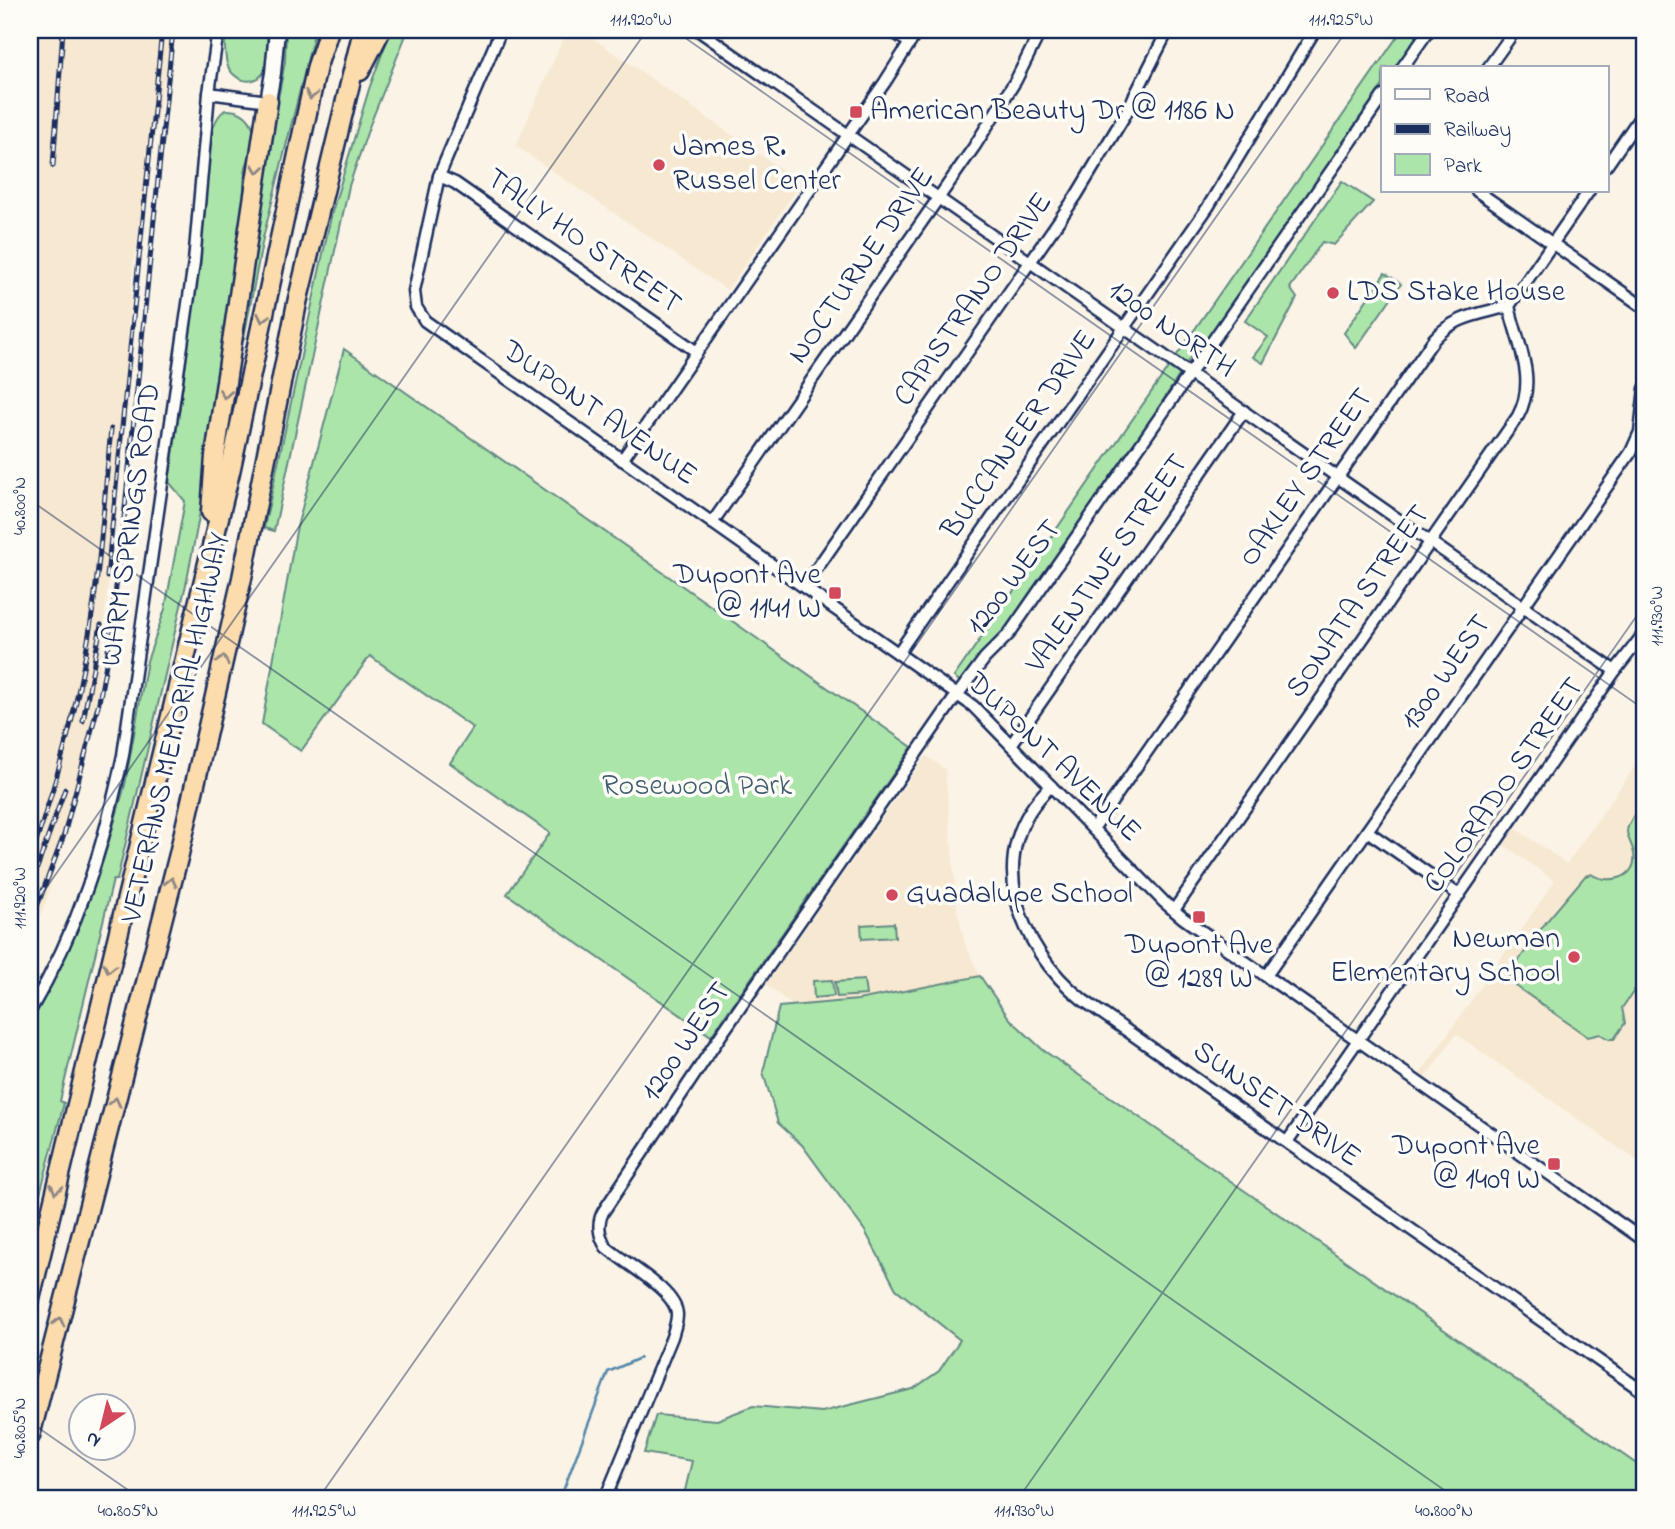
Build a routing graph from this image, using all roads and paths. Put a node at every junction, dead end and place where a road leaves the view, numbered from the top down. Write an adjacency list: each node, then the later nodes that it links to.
1 (218, 30): 18 (street, WARM SPRINGS ROAD)
2 (277, 30): 21 (main road)
3 (329, 30): 42 (highway, VETERANS MEMORIAL HIGHWAY, one-way to 42)
4 (363, 30): 19 (highway, VETERANS MEMORIAL HIGHWAY)
5 (381, 30): 19 (highway)
6 (502, 30): 25 (street)
7 (698, 30): 23 (street, 1200 NORTH)
8 (890, 30): 15 (street)
9 (918, 30): 15 (street)
10 (1041, 30): 28 (street, NOCTURNE DRIVE)
11 (1168, 30): 30 (street, CAPISTRANO DRIVE)
12 (1315, 30): 33 (street, BUCCANEER DRIVE)
13 (1429, 30): 16 (street)
14 (1515, 30): 17 (street)
15 (910, 43): 23 (street)
16 (1403, 66)
17 (1489, 66)
18 (209, 93): 21 (street); 56 (street, WARM SPRINGS ROAD)
19 (345, 99): 62 (highway, VETERANS MEMORIAL HIGHWAY, one-way to 19)
20 (1381, 99): 35 (street, 1200 WEST)
21 (268, 101): 42 (highway, one-way to 42)
22 (1645, 110): 24 (street)
23 (849, 135): 28 (street, 1200 NORTH); 34 (street)
24 (1608, 164)
25 (439, 176): 34 (street, TALLY HO STREET); 38 (street, DUPONT AVENUE)
26 (1478, 192): 29 (street)
27 (1588, 192): 29 (street)
28 (939, 198): 30 (street, 1200 NORTH); 40 (street, NOCTURNE DRIVE)
29 (1552, 243): 31 (street); 32 (street)
30 (1031, 262): 33 (street, 1200 NORTH); 43 (street, CAPISTRANO DRIVE)
31 (1509, 306): 39 (street, OAKLEY STREET); 41 (street, SONATA STREET)
32 (1645, 308)
33 (1125, 328): 35 (street, 1200 NORTH); 46 (street, BUCCANEER DRIVE)
34 (697, 352): 38 (street)
35 (1189, 373): 37 (street, 1200 NORTH); 48 (street, 1200 WEST)
36 (1645, 388): 44 (street, 1300 WEST)
37 (1244, 411): 39 (street, 1200 NORTH); 49 (street, VALENTINE STREET)
38 (622, 460): 40 (street, DUPONT AVENUE)
39 (1338, 477): 41 (street, 1200 NORTH); 51 (street, OAKLEY STREET)
40 (712, 523): 43 (street, DUPONT AVENUE)
41 (1431, 542): 44 (street, 1200 NORTH); 54 (street, SONATA STREET)
42 (209, 554): 60 (highway, VETERANS MEMORIAL HIGHWAY, one-way to 60)
43 (804, 587): 46 (street, DUPONT AVENUE)
44 (1523, 607): 47 (street, 1200 NORTH); 52 (street, 1300 WEST)
45 (1645, 632): 47 (street, COLORADO STREET)
46 (898, 653): 48 (street, DUPONT AVENUE)
47 (1615, 671): 53 (street, COLORADO STREET)
48 (958, 695): 49 (street, DUPONT AVENUE); 63 (street, 1200 WEST)
49 (1011, 746): 50 (street, DUPONT AVENUE)
50 (1051, 786): 51 (street, DUPONT AVENUE); 58 (street, SUNSET DRIVE)
51 (1093, 829): 54 (street, DUPONT AVENUE)
52 (1367, 831): 53 (street); 55 (street, 1300 WEST)
53 (1459, 895): 57 (street, COLORADO STREET)
54 (1174, 910): 55 (street, DUPONT AVENUE)
55 (1266, 976): 57 (street, DUPONT AVENUE)
56 (30, 1011)
57 (1358, 1040): 58 (street, COLORADO STREET); 59 (street, DUPONT AVENUE)
58 (1287, 1142): 61 (street, SUNSET DRIVE)
59 (1645, 1241)
60 (30, 1299)
61 (1645, 1393)
62 (30, 1436)
63 (605, 1499)

